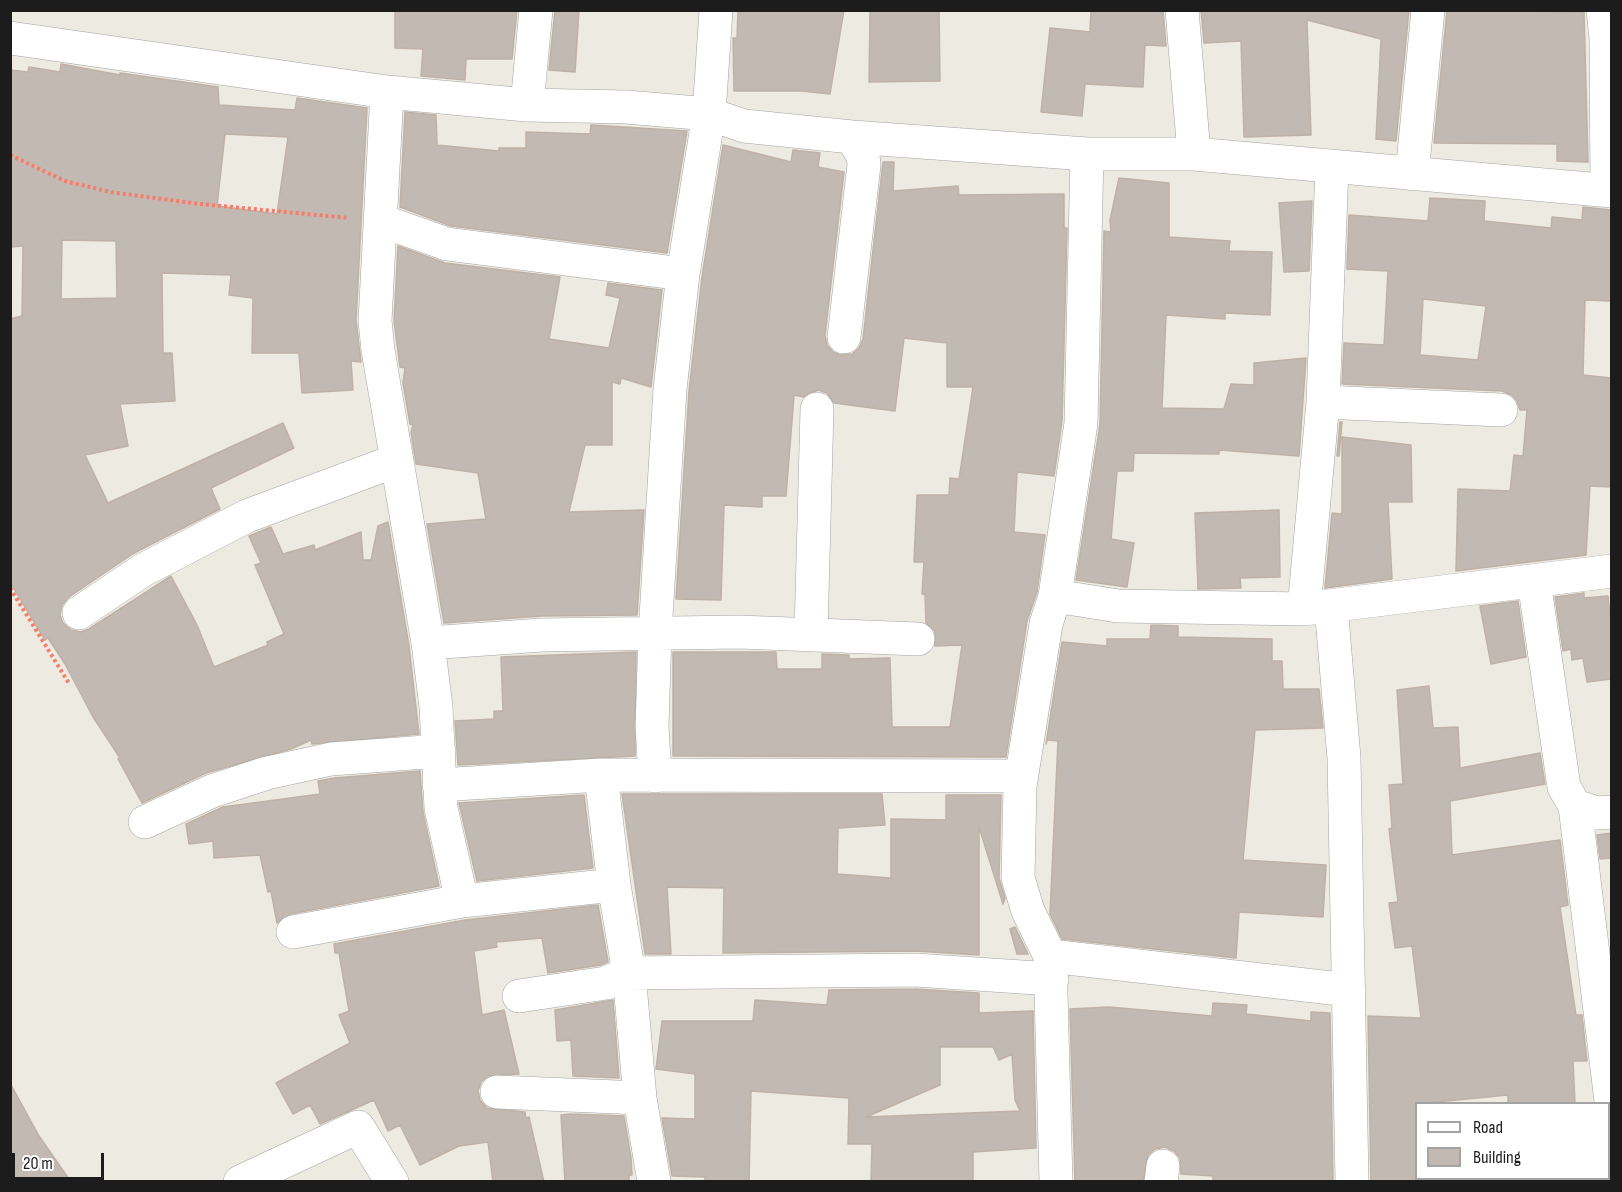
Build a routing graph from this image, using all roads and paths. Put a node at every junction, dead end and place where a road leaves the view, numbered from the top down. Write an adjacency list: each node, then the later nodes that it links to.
1 (536, 10): 8 (street)
2 (716, 10): 9 (street)
3 (1182, 10): 13 (street)
4 (1428, 10): 15 (street)
5 (1603, 10): 16 (street)
6 (10, 38): 7 (street)
7 (387, 92): 8 (street); 17 (street)
8 (528, 105): 9 (street)
9 (709, 114): 10 (street); 18 (street)
10 (852, 137): 12 (street); 19 (street)
11 (10, 154): 17 (path)
12 (1087, 154): 13 (street); 27 (street)
13 (1194, 154): 14 (street)
14 (1332, 167): 15 (street); 20 (street)
15 (1412, 174): 16 (street)
16 (1609, 190)
17 (382, 221): 18 (street); 23 (street)
18 (683, 274): 30 (street)
19 (844, 338)
20 (1323, 402): 22 (street); 28 (street)
21 (817, 409): 31 (street)
22 (1501, 410)
23 (395, 460): 29 (street); 33 (street)
24 (1611, 571): 25 (street)
25 (1534, 580): 28 (street); 40 (street)
26 (10, 588): 34 (path)
27 (1055, 596): 28 (street); 38 (street)
28 (1317, 607): 48 (street)
29 (79, 613)
30 (655, 633): 31 (street); 33 (street); 37 (street)
31 (811, 633): 32 (street)
32 (918, 639)
33 (428, 643): 35 (street)
34 (70, 685)
35 (439, 751): 39 (street); 42 (street)
36 (602, 775): 37 (street); 39 (street); 43 (street)
37 (655, 776): 38 (street)
38 (1022, 776): 46 (street)
39 (439, 785): 44 (street)
40 (1575, 806): 41 (street); 52 (street)
41 (1611, 812)
42 (146, 822)
43 (614, 885): 44 (street); 47 (street)
44 (462, 901): 45 (street)
45 (293, 932)
46 (1051, 968): 47 (street); 48 (street); 56 (street)
47 (629, 973): 49 (street); 51 (street)
48 (1349, 990): 57 (street)
49 (519, 996)
50 (496, 1092): 51 (street)
51 (640, 1098): 55 (street)
52 (1611, 1109)
53 (240, 1182): 54 (street)
54 (392, 1182)
55 (654, 1182)
56 (1056, 1182)
57 (1352, 1182)

